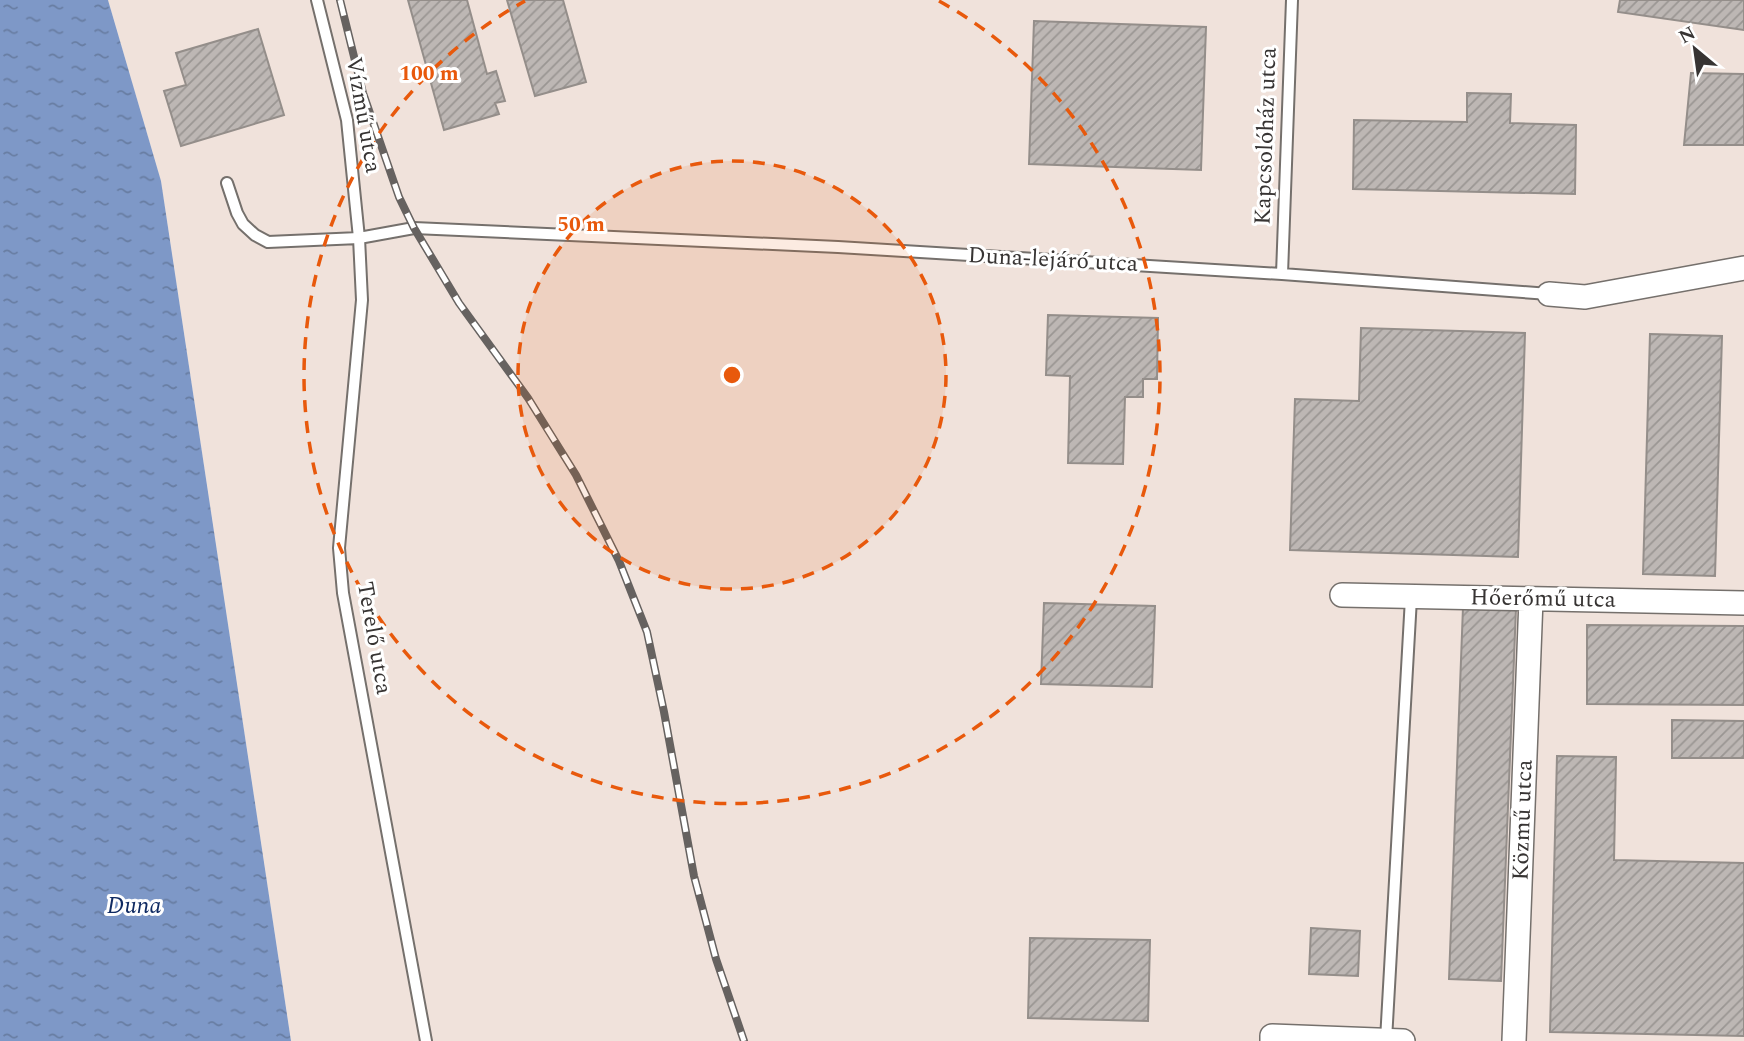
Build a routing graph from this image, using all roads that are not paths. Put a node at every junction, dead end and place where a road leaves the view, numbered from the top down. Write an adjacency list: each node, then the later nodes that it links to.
1 (317, 0): 4 (lane, Vízmű utca)
2 (1292, 0): 6 (lane, Kapcsolóház utca)
3 (227, 183): 4 (lane, Duna-lejáró utca)
4 (359, 238): 6 (lane, Duna-lejáró utca); 14 (lane, Terelő utca)
5 (1744, 268): 7 (street, Duna-lejáró utca)
6 (1282, 274): 7 (lane, Duna-lejáró utca)
7 (1549, 294)
8 (1342, 595): 9 (street, Hőerőmű utca)
9 (1411, 598): 10 (street, Hőerőmű utca); 13 (lane)
10 (1531, 599): 11 (street, Hőerőmű utca); 16 (street, Közmű utca)
11 (1744, 603)
12 (1272, 1039): 13 (street)
13 (1385, 1040): 15 (street)
14 (426, 1041)
15 (1403, 1041)
16 (1514, 1041)

